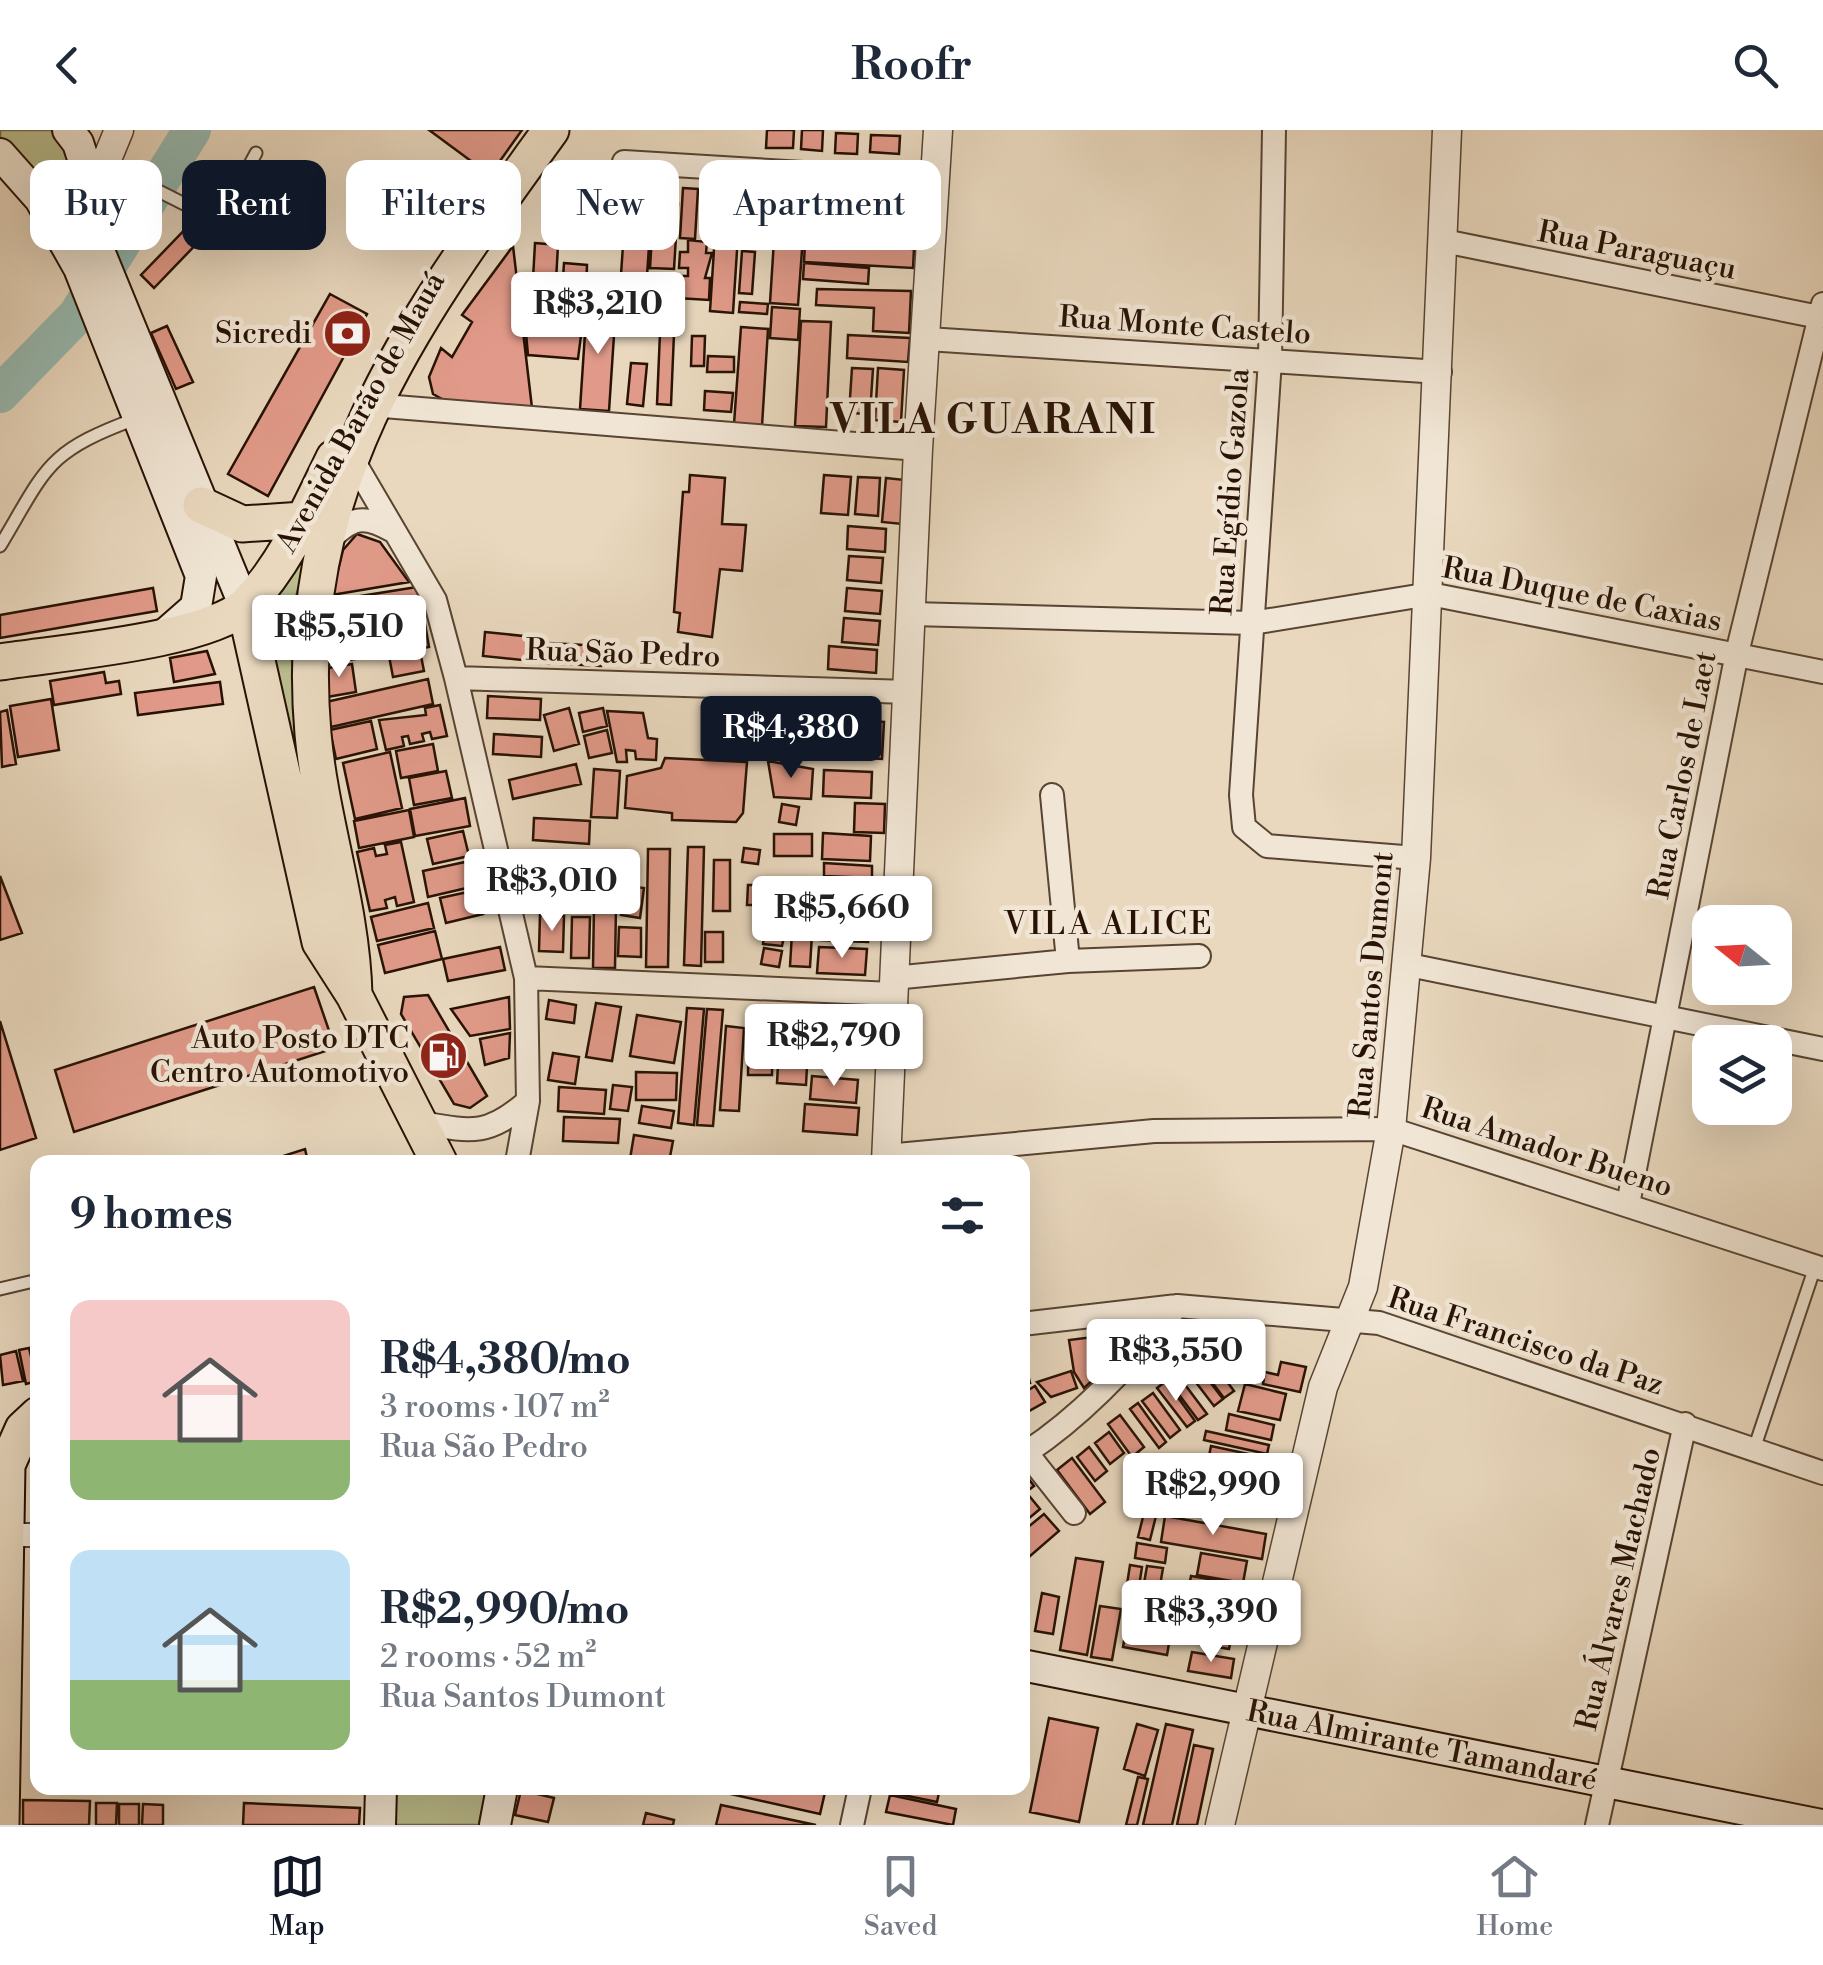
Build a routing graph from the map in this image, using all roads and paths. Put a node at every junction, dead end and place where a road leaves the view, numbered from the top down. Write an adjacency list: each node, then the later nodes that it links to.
1 (68, 130): 10 (main road)
2 (119, 130): 11 (street)
3 (536, 130): 30 (main road, Avenida Barão de Mauá)
4 (551, 130): 25 (main road, Avenida Barão de Mauá)
5 (938, 130): 13 (street)
6 (1274, 130): 23 (street, Rua Egídio Gazola)
7 (1447, 130): 15 (street, Rua Santos Dumont)
8 (256, 153): 12 (lane)
9 (0, 154): 14 (main road)
10 (90, 160)
11 (104, 160)
12 (252, 160)
13 (936, 160)
14 (30, 188)
15 (1444, 241): 20 (street, Rua Paraguaçu); 24 (street, Rua Santos Dumont)
16 (82, 250): 19 (main road)
17 (89, 250): 19 (main road)
18 (932, 250): 22 (street)
19 (88, 257): 21 (main road)
20 (1821, 310): 38 (street, Rua Carlos de Laet)
21 (112, 317): 26 (main road); 29 (main road)
22 (927, 340): 23 (street, Rua Monte Castelo); 27 (street)
23 (1270, 360): 24 (street, Rua Monte Castelo); 36 (street, Rua Egídio Gazola)
24 (1440, 372): 33 (street, Rua Santos Dumont)
25 (370, 406): 27 (street); 28 (main road, Avenida Barão de Mauá)
26 (139, 417): 32 (lane); 37 (main road)
27 (918, 449): 35 (street)
28 (350, 455): 30 (main road, Avenida Barão de Mauá); 31 (street)
29 (201, 506): 30 (main road); 34 (main road)
30 (315, 531): 31 (street); 34 (main road, Avenida Barão de Mauá); 51 (main road, Avenida Barão de Mauá)
31 (392, 531): 41 (street)
32 (0, 546)
33 (1430, 594): 36 (street, Rua Duque de Caxias); 38 (street, Rua Duque de Caxias); 45 (street, Rua Santos Dumont)
34 (245, 607): 37 (main road); 43 (main road, Avenida Barão de Mauá)
35 (911, 614): 36 (street, Rua Duque de Caxias); 42 (street)
36 (1252, 622): 45 (street, Rua Egídio Gazola)
37 (176, 633): 39 (main road); 43 (main road)
38 (1737, 654): 40 (street, Rua Duque de Caxias); 52 (street, Rua Carlos de Laet)
39 (0, 662)
40 (1823, 672)
41 (456, 678): 42 (street, Rua São Pedro); 49 (street)
42 (909, 692): 50 (street)
43 (267, 717): 51 (main road, Avenida Barão de Mauá)
44 (1052, 795): 47 (street)
45 (1416, 858): 48 (street, Rua Santos Dumont)
46 (1199, 956): 47 (street)
47 (1068, 960): 50 (street)
48 (1404, 964): 52 (street); 56 (street, Rua Santos Dumont)
49 (526, 978): 50 (street); 54 (street)
50 (893, 986): 59 (street)
51 (354, 995): 55 (main road, Avenida Barão de Mauá)
52 (1665, 1016): 53 (street); 61 (street, Rua Carlos de Laet)
53 (1823, 1049)
54 (528, 1102): 55 (street); 58 (street)
55 (422, 1123): 57 (main road, Avenida Barão de Mauá)
56 (1391, 1129): 60 (street, Rua Amador Bueno); 61 (street, Rua Amador Bueno); 66 (street, Rua Santos Dumont)
57 (436, 1155)
58 (517, 1155)
59 (886, 1155)
60 (926, 1155)
61 (1628, 1204): 62 (street, Rua Amador Bueno)
62 (1819, 1268): 73 (lane)
63 (30, 1282): 64 (lane)
64 (0, 1289)
65 (1177, 1306): 66 (street, Rua Francisco da Paz); 67 (street, Rua Francisco da Paz); 72 (street)
66 (1349, 1319): 71 (street, Rua Francisco da Paz); 80 (street, Rua Santos Dumont)
67 (1030, 1323)
68 (30, 1406): 69 (main road)
69 (0, 1408)
70 (30, 1422): 75 (main road)
71 (1686, 1424): 73 (street, Rua Francisco da Paz); 81 (street, Rua Álvares Machado)
72 (1030, 1446)
73 (1754, 1449): 76 (street, Rua Francisco da Paz)
74 (1030, 1456): 77 (street)
75 (4, 1457): 78 (main road)
76 (1823, 1473)
77 (1074, 1514)
78 (22, 1534): 85 (main road)
79 (1030, 1667): 80 (main road, Rua Almirante Tamandaré)
80 (1244, 1710): 81 (main road, Rua Almirante Tamandaré); 89 (street, Rua Santos Dumont)
81 (1607, 1779): 90 (street, Rua Álvares Machado); 91 (main road, Rua Almirante Tamandaré)
82 (381, 1795): 86 (main road)
83 (501, 1795): 87 (main road)
84 (858, 1795): 88 (street)
85 (1, 1825)
86 (380, 1825)
87 (495, 1825)
88 (852, 1825)
89 (1220, 1825)
90 (1596, 1825)
91 (1821, 1825)

